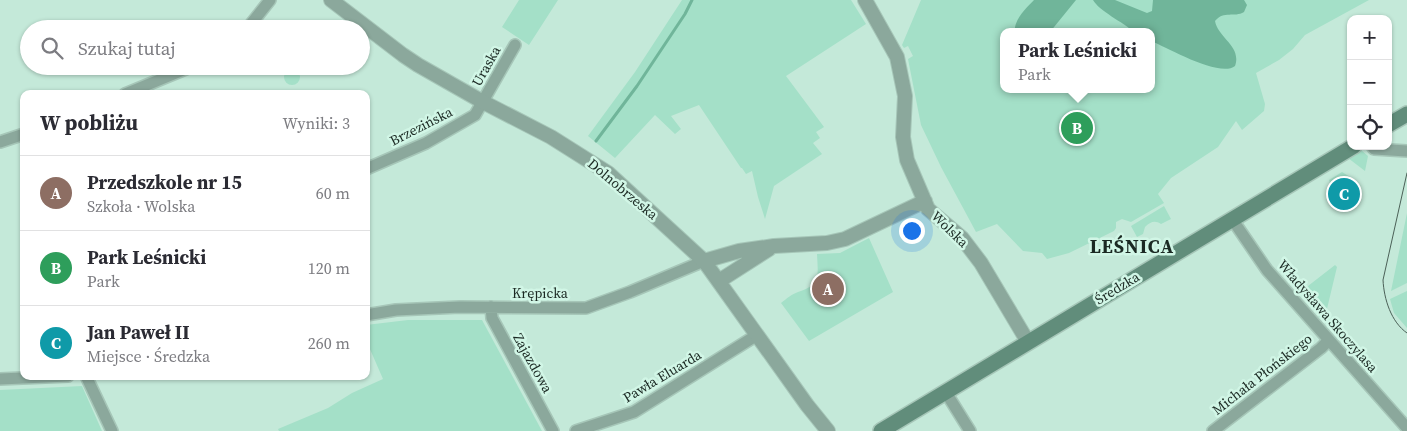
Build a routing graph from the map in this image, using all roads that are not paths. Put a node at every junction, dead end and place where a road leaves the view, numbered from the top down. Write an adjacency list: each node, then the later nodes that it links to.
1 (270, 0): 4 (street)
2 (331, 0): 5 (street, Dolnobrzeska)
3 (865, 0): 19 (street)
4 (253, 20)
5 (357, 20)
6 (370, 30): 10 (street, Dolnobrzeska)
7 (515, 45): 10 (street, Uraska)
8 (171, 75): 9 (street)
9 (135, 90)
10 (483, 102): 18 (street, Brzezińska); 22 (street, Dolnobrzeska)
11 (1407, 114): 12 (main road)
12 (1392, 123)
13 (20, 135): 14 (street)
14 (0, 142)
15 (1347, 150): 20 (main road, Średzka)
16 (1392, 150): 17 (street)
17 (1407, 151)
18 (370, 167)
19 (925, 202): 21 (street, Wolska); 28 (street, Wolska)
20 (1232, 219): 27 (street, Władysława Skoczylasa); 28 (main road, Średzka)
21 (774, 246): 22 (street, Wolska); 23 (street, Wolska)
22 (704, 262): 23 (street, Dolnobrzeska); 24 (street, Krępicka)
23 (719, 281): 26 (street, Dolnobrzeska)
24 (491, 307): 25 (street, Krępicka); 35 (street, Zajazdowa)
25 (370, 315)
26 (757, 335): 36 (street, Pawła Eluarda); 37 (street, Dolnobrzeska)
27 (1329, 340): 33 (street, Władysława Skoczylasa); 40 (street, Michała Płońskiego)
28 (1028, 342): 32 (main road, Średzka)
29 (20, 378): 30 (street)
30 (0, 379)
31 (88, 380): 34 (street)
32 (945, 392): 38 (main road, Średzka); 39 (street)
33 (1407, 428)
34 (112, 431)
35 (553, 431)
36 (576, 431)
37 (828, 431)
38 (881, 431)
39 (970, 431)
40 (1213, 431)

